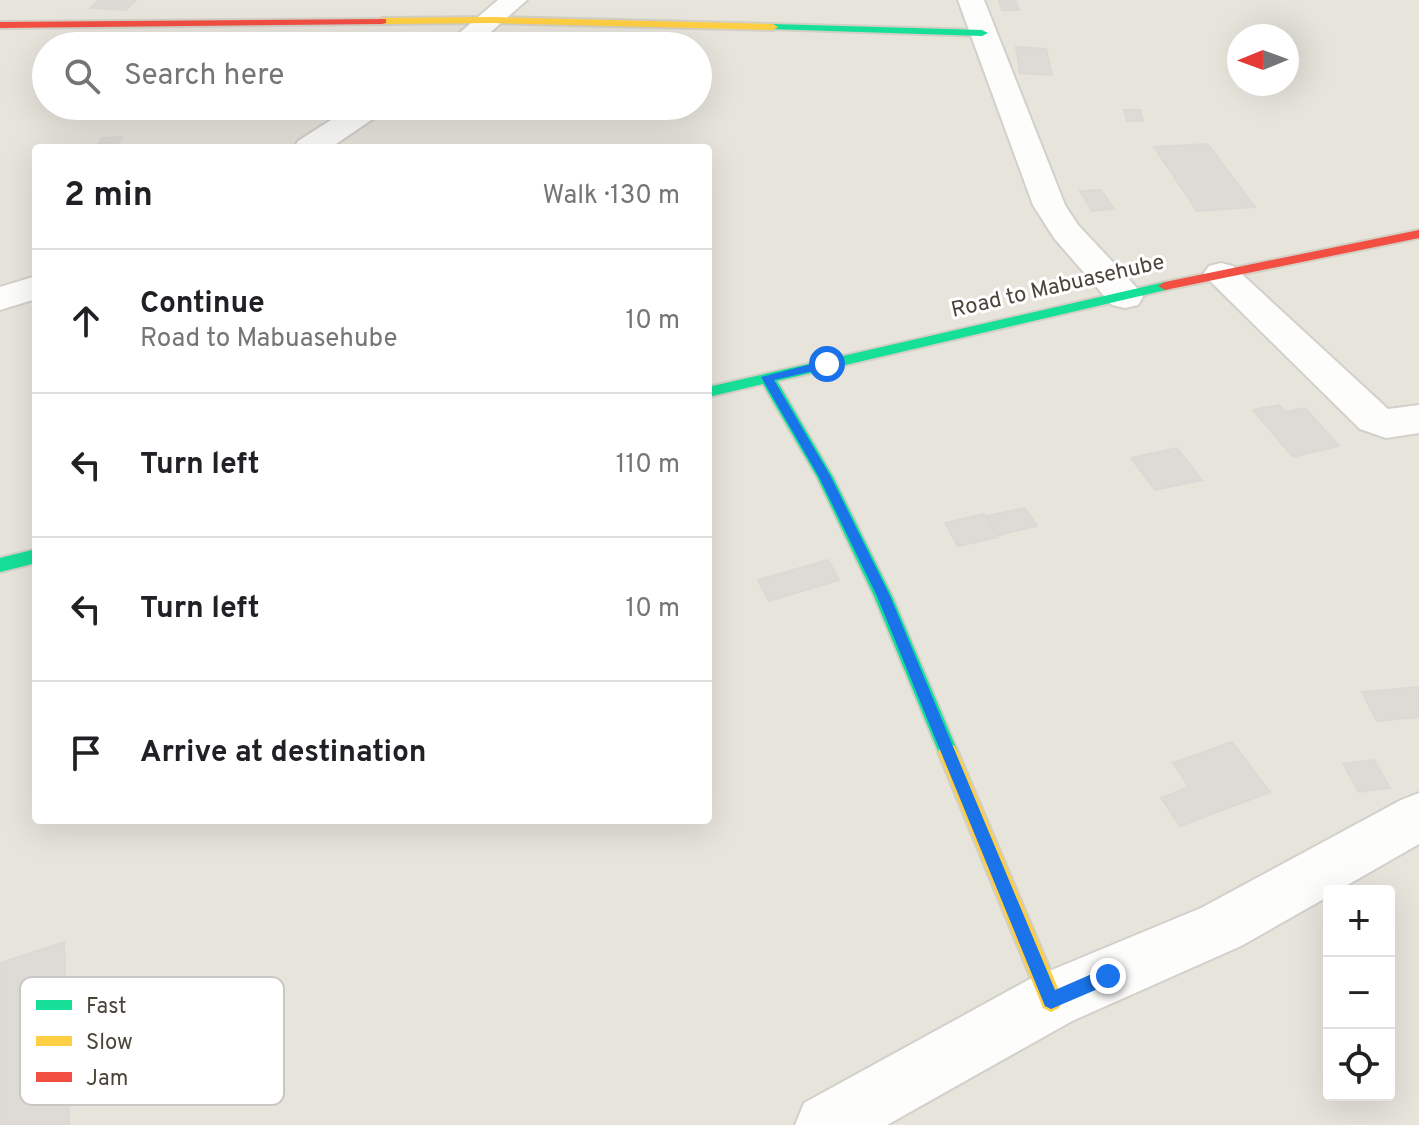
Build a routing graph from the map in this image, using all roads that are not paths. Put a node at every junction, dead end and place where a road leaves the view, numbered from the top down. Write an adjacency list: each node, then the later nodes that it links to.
1 (514, 0): 3 (street)
2 (971, 0): 6 (street)
3 (493, 20): 4 (street); 5 (street); 6 (street)
4 (0, 25)
5 (477, 32)
6 (982, 33): 12 (street)
7 (352, 120): 8 (street)
8 (315, 144)
9 (1419, 234): 10 (street, Road to Mabuasehube)
10 (1221, 273): 12 (street, Road to Mabuasehube); 16 (street)
11 (32, 288): 13 (street)
12 (1125, 297): 14 (street, Road to Mabuasehube)
13 (0, 299)
14 (767, 377): 15 (street, Road to Mabuasehube); 20 (street)
15 (712, 391)
16 (1419, 419)
17 (32, 557): 18 (street)
18 (0, 565)
19 (1419, 817): 20 (street)
20 (1051, 1000): 21 (street)
21 (826, 1125)

